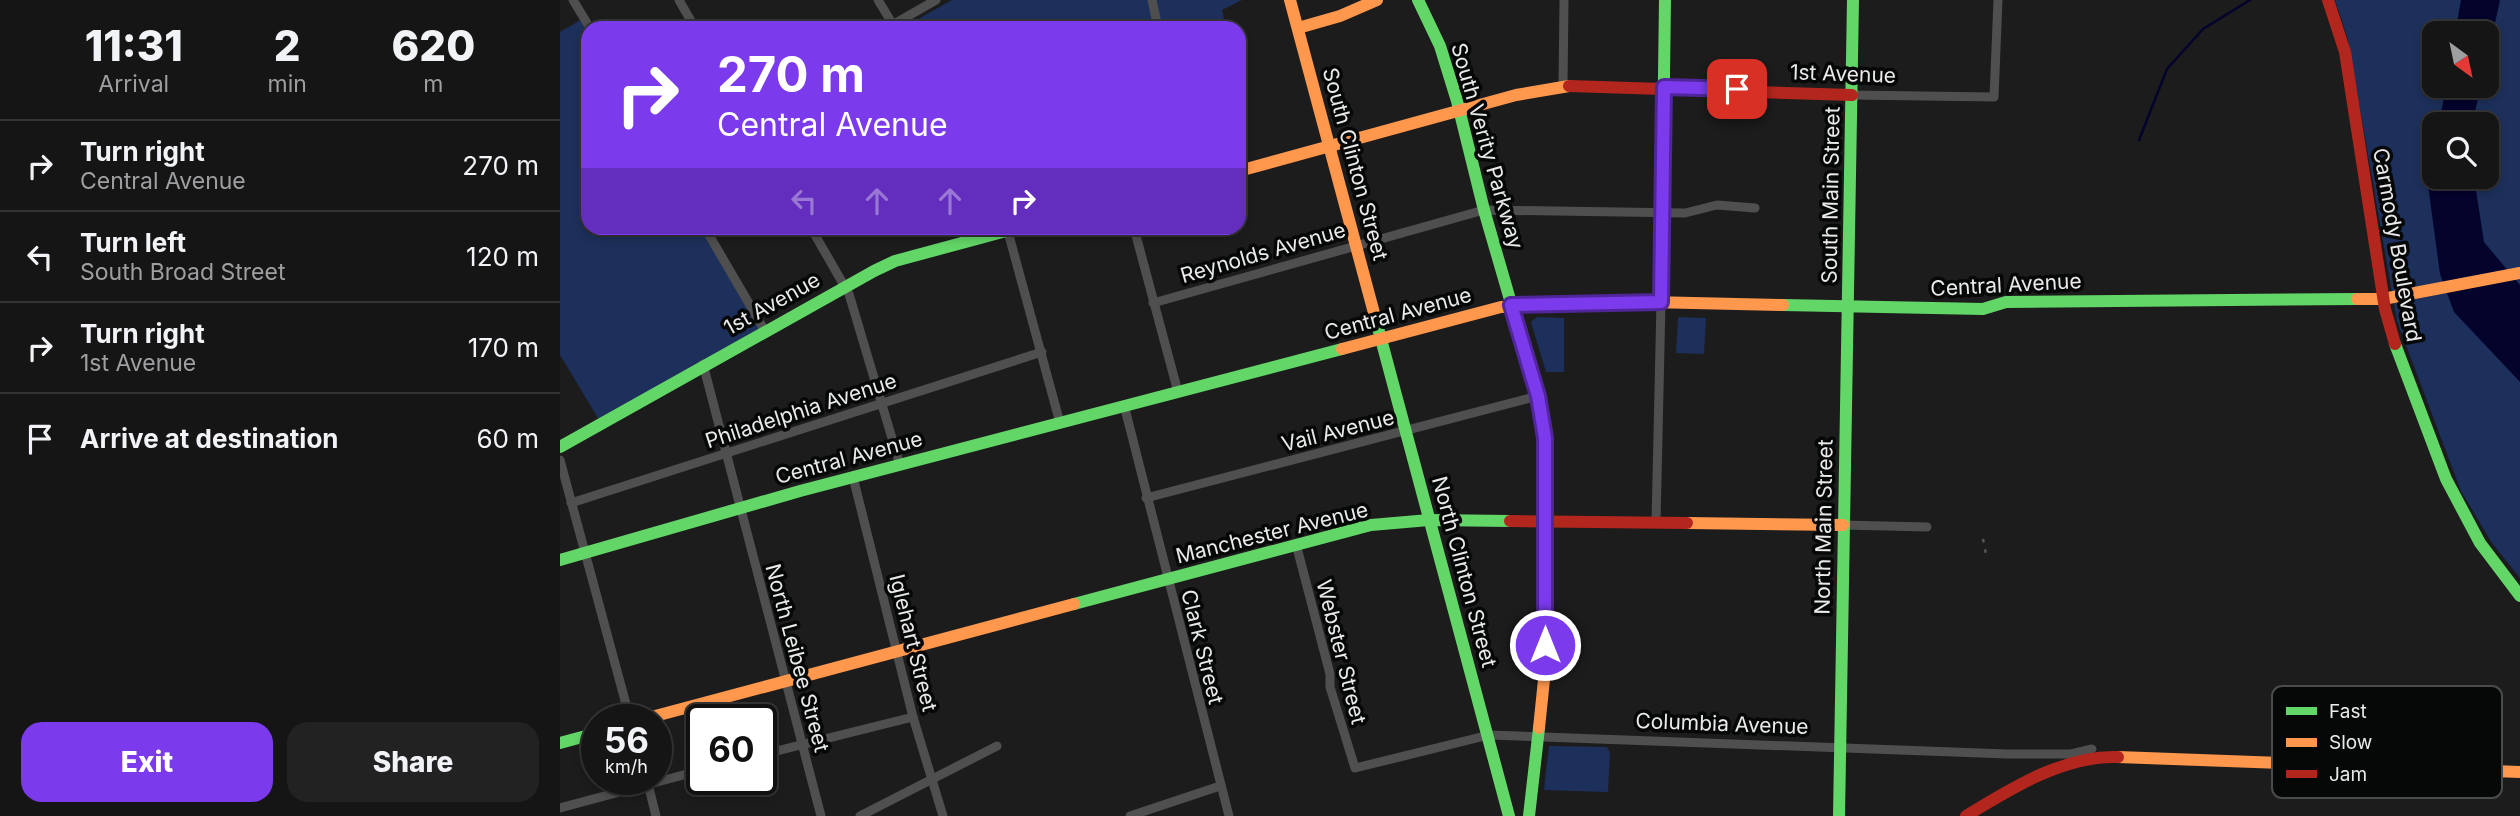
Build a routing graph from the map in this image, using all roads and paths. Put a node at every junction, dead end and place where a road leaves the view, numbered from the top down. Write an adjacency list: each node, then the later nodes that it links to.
1 (573, 0): 14 (street)
2 (679, 0): 15 (street)
3 (878, 0): 16 (street)
4 (936, 0): 17 (street)
5 (1152, 0): 18 (street)
6 (1290, 0): 19 (street, South Clinton Street)
7 (1377, 0): 19 (street)
8 (1418, 0): 23 (street, South Verity Parkway)
9 (1564, 0): 20 (street)
10 (1665, 0): 21 (street)
11 (1853, 0): 22 (street, South Main Street)
12 (1998, 0): 22 (street, 1st Avenue)
13 (2328, 0): 37 (street, Carmody Boulevard)
14 (586, 21)
15 (691, 21)
16 (888, 21)
17 (901, 21)
18 (1156, 21)
19 (1298, 28): 24 (street, South Clinton Street)
20 (1563, 86): 21 (street, 1st Avenue); 23 (street, 1st Avenue)
21 (1664, 87): 22 (street, 1st Avenue); 28 (street)
22 (1852, 95): 41 (street, South Main Street)
23 (1459, 112): 24 (street, 1st Avenue); 27 (street, South Verity Parkway)
24 (1331, 147): 25 (street, 1st Avenue); 34 (street, South Clinton Street)
25 (1246, 169)
26 (1755, 208): 28 (street, Reynolds Avenue)
27 (1484, 210): 28 (street, Reynolds Avenue); 34 (street, Reynolds Avenue); 40 (street, South Verity Parkway)
28 (1662, 211): 38 (street)
29 (709, 235): 42 (street)
30 (815, 235): 36 (street)
31 (986, 235): 36 (street, 1st Avenue)
32 (1013, 235): 44 (street)
33 (1136, 235): 39 (street)
34 (1356, 244): 39 (street, Reynolds Avenue); 43 (street, South Clinton Street)
35 (2520, 273): 37 (street, Central Avenue)
36 (844, 286): 42 (street, 1st Avenue); 48 (street)
37 (2383, 299): 41 (street, Central Avenue); 69 (street, Carmody Boulevard)
38 (1661, 302): 40 (street, Central Avenue); 41 (street, Central Avenue); 62 (street)
39 (1153, 303): 46 (street)
40 (1511, 305): 43 (street, Central Avenue); 47 (street, South Verity Parkway)
41 (1848, 307): 63 (street, North Main Street)
42 (765, 331): 45 (street, 1st Avenue)
43 (1382, 338): 46 (street, Central Avenue); 51 (street, North Clinton Street)
44 (1042, 352): 48 (street, Philadelphia Avenue); 50 (street)
45 (703, 364): 52 (street, 1st Avenue); 53 (street, North Leibee Street)
46 (1178, 391): 49 (street, Central Avenue)
47 (1538, 396): 51 (street, Vail Avenue); 61 (street, South Verity Parkway)
48 (882, 404): 53 (street, Philadelphia Avenue); 55 (street)
49 (1124, 405): 50 (street, Central Avenue); 57 (street, Clark Street)
50 (1060, 423): 55 (street, Central Avenue)
51 (1407, 432): 57 (street, Vail Avenue); 60 (street, North Clinton Street)
52 (560, 447)
53 (725, 453): 58 (street, Philadelphia Avenue); 59 (street, North Leibee Street)
54 (560, 460): 58 (street)
55 (900, 465): 56 (street, Central Avenue)
56 (853, 477): 59 (street, Central Avenue); 70 (street, Iglehart Street)
57 (1146, 498): 68 (street, Clark Street)
58 (571, 503): 66 (street)
59 (740, 508): 66 (street, Central Avenue); 71 (street, North Leibee Street)
60 (1429, 520): 61 (street, Manchester Avenue); 65 (street, Manchester Avenue); 75 (street, North Clinton Street)
61 (1545, 522): 62 (street, Manchester Avenue); 77 (street, South Verity Parkway)
62 (1656, 523): 63 (street, Manchester Avenue)
63 (1843, 525): 64 (street, Manchester Avenue); 81 (street, North Main Street)
64 (1927, 527)
65 (1296, 544): 68 (street, Manchester Avenue); 85 (street, Webster Street)
66 (585, 552): 67 (street, Central Avenue); 72 (street)
67 (560, 560)
68 (1167, 580): 70 (street, Manchester Avenue); 89 (street, Clark Street)
69 (2520, 596)
70 (898, 650): 71 (street, Manchester Avenue); 74 (street, Iglehart Street)
71 (783, 680): 73 (street, Manchester Avenue); 79 (street, North Leibee Street)
72 (626, 704)
73 (672, 711)
74 (913, 717): 79 (street); 88 (street, Iglehart Street)
75 (1489, 735): 77 (street, Columbia Avenue); 85 (street, Columbia Avenue); 99 (street, North Clinton Street)
76 (581, 737): 78 (street)
77 (1537, 737): 81 (street, Columbia Avenue); 100 (street, South Verity Parkway)
78 (560, 743)
79 (802, 744): 82 (street); 94 (street, North Leibee Street)
80 (997, 746): 88 (street)
81 (1839, 748): 83 (street, Columbia Avenue); 101 (street, North Main Street)
82 (777, 751)
83 (2093, 754): 84 (street, Columbia Avenue); 102 (street)
84 (2272, 762)
85 (1355, 768)
86 (2502, 771): 87 (street, Columbia Avenue)
87 (2520, 772)
88 (930, 778): 95 (street); 96 (street, Iglehart Street)
89 (1220, 786): 97 (street); 98 (street, Clark Street)
90 (602, 795): 92 (street)
91 (651, 795): 93 (street)
92 (560, 808)
93 (656, 816)
94 (821, 816)
95 (860, 816)
96 (943, 816)
97 (1130, 816)
98 (1229, 816)
99 (1508, 816)
100 (1529, 816)
101 (1839, 816)
102 (1966, 816)

